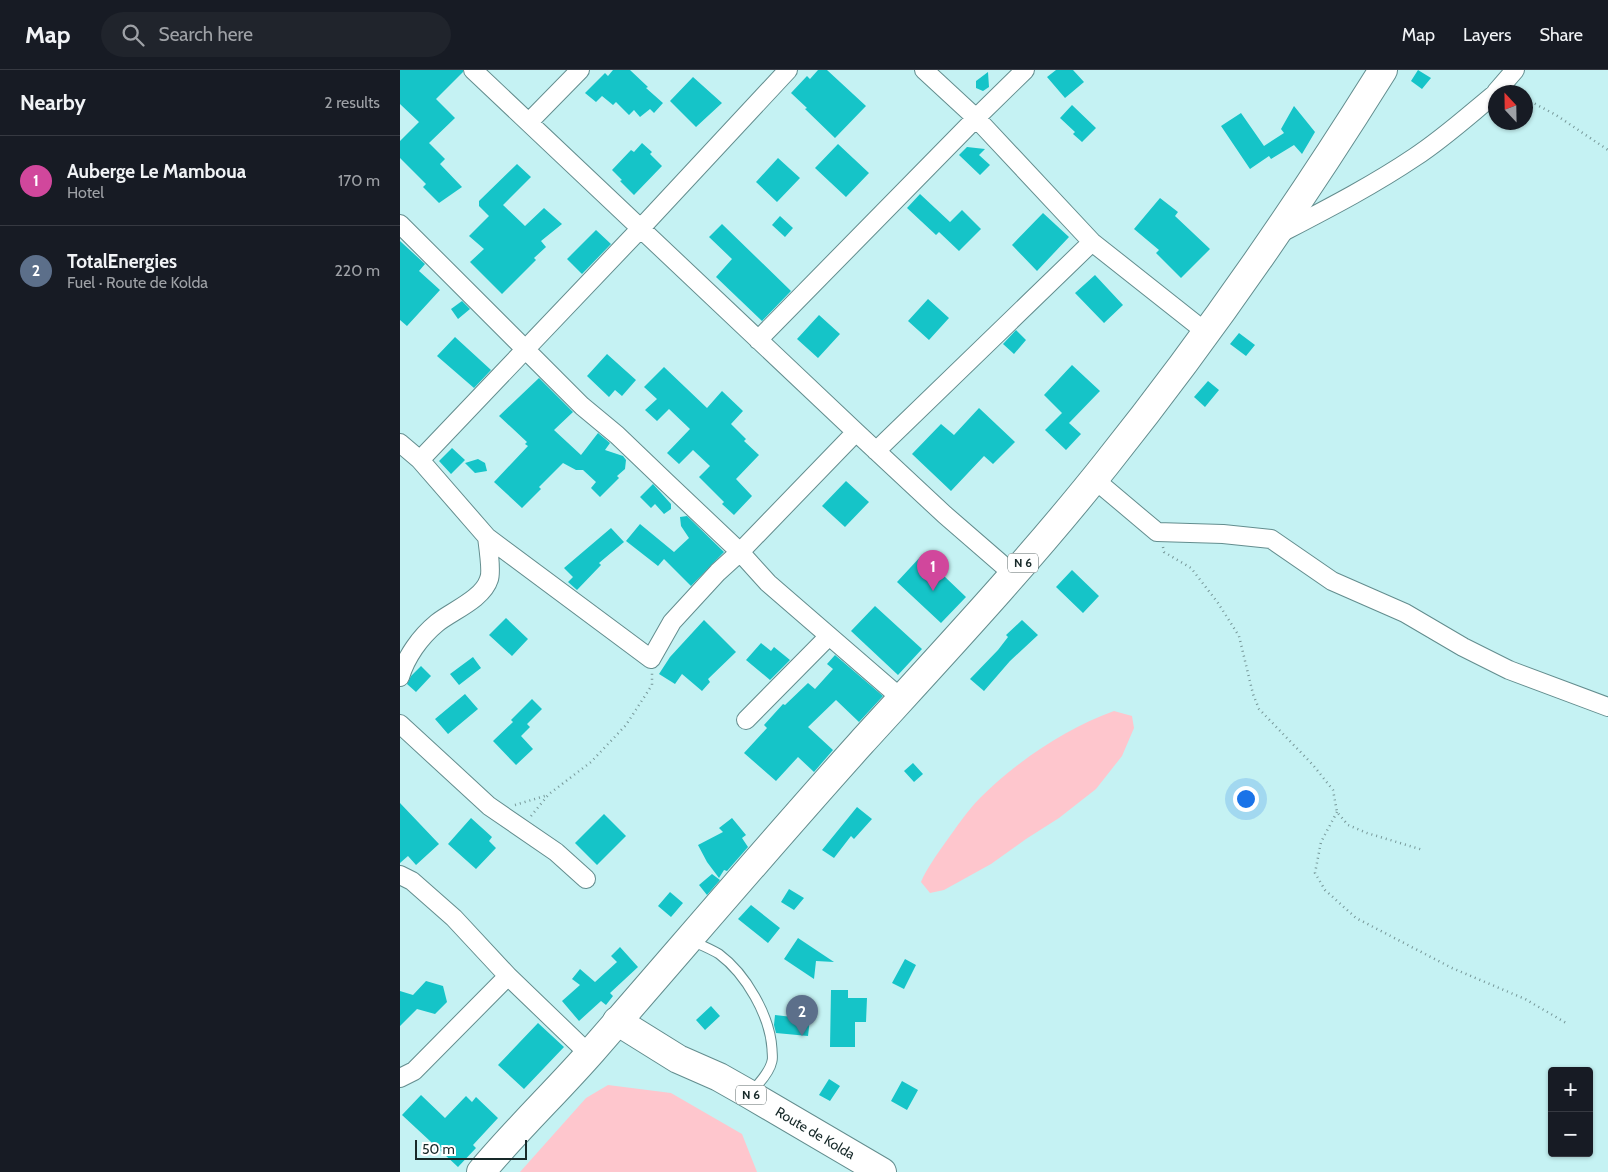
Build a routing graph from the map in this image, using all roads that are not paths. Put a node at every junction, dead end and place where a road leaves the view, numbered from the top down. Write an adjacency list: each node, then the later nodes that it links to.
1 (473, 70): 11 (street)
2 (580, 70): 11 (street)
3 (788, 70): 13 (street)
4 (924, 70): 10 (street)
5 (1024, 70): 10 (street)
6 (1383, 70): 14 (main road, N 6)
7 (1515, 70): 8 (street)
8 (1503, 85)
9 (1488, 100): 14 (street)
10 (976, 118): 15 (street); 17 (street)
11 (529, 122): 13 (street)
12 (400, 224): 18 (street)
13 (640, 229): 17 (street); 18 (street)
14 (1273, 237): 16 (main road, N 6)
15 (1092, 242): 16 (street); 21 (street)
16 (1207, 333): 23 (main road, N 6)
17 (758, 340): 19 (street)
18 (526, 349): 22 (street); 25 (street)
19 (856, 432): 21 (street); 25 (street)
20 (400, 443): 22 (street)
21 (876, 451): 26 (street)
22 (420, 460): 24 (street)
23 (1094, 479): 26 (main road, N 6); 30 (street)
24 (487, 537): 25 (street); 28 (street)
25 (740, 552): 27 (street)
26 (1013, 574): 29 (main road, N 6)
27 (829, 636): 29 (street); 31 (street)
28 (400, 677)
29 (902, 699): 35 (main road, N 6)
30 (1608, 707)
31 (746, 720)
32 (401, 725): 34 (street)
33 (400, 875): 36 (street)
34 (586, 879)
35 (689, 939): 37 (main road, N 6); 40 (lane)
36 (508, 976): 38 (street); 39 (street)
37 (618, 1021): 38 (main road); 40 (main road, Route de Kolda / N 6)
38 (589, 1054): 41 (main road)
39 (400, 1078)
40 (749, 1094): 42 (main road, Route de Kolda / N 6)
41 (481, 1172)
42 (882, 1172)

